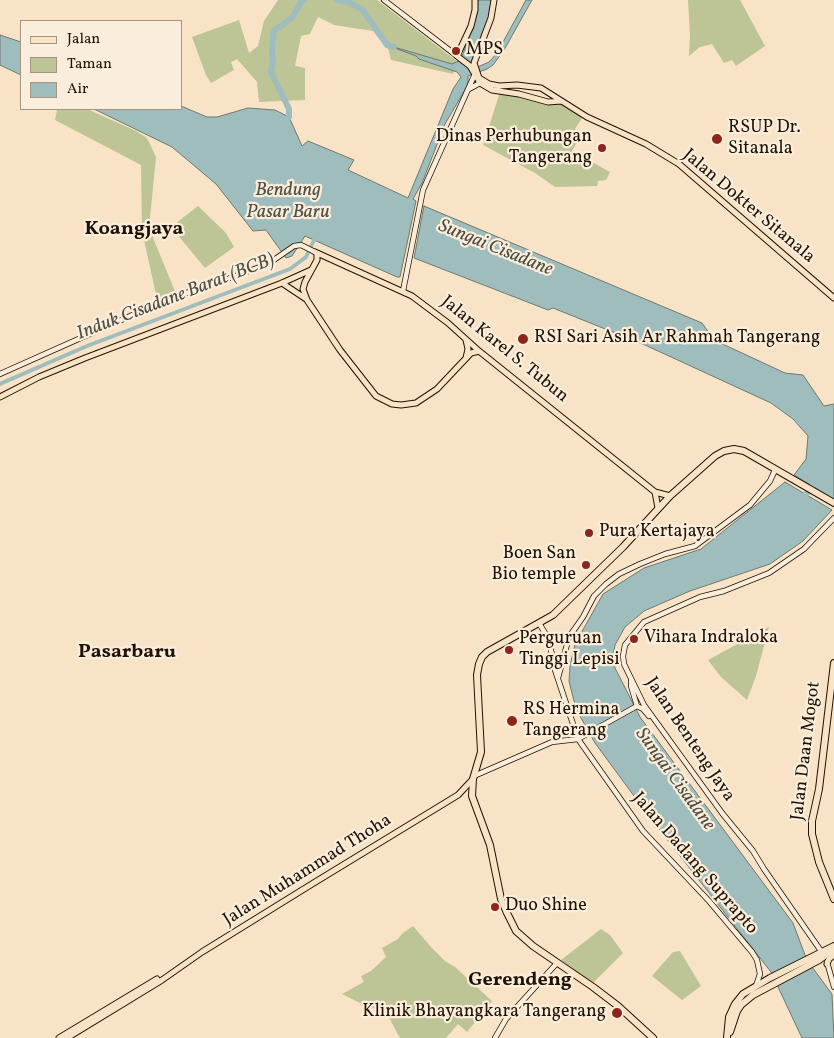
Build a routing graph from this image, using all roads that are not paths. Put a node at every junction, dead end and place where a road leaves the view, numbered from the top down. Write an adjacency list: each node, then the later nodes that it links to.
1 (384, 0): 4 (street)
2 (475, 0): 4 (main road)
3 (494, 0): 5 (main road)
4 (459, 57): 5 (main road)
5 (475, 75): 6 (main road, Jalan Dokter Sitanala); 7 (main road, Jalan Dokter Sitanala); 8 (street)
6 (480, 83): 8 (street); 9 (main road, Jalan Dokter Sitanala)
7 (537, 87): 9 (main road); 10 (main road, Jalan Dokter Sitanala)
8 (469, 89): 15 (street)
9 (534, 99): 10 (main road, Jalan Dokter Sitanala)
10 (561, 101): 16 (main road, Jalan Dokter Sitanala)
11 (317, 253): 12 (main road, Jalan Karel S. Tubun); 13 (main road); 21 (street)
12 (328, 258): 13 (main road); 15 (main road, Jalan Karel S. Tubun)
13 (313, 267): 14 (main road); 17 (main road)
14 (282, 283): 17 (main road); 22 (main road)
15 (403, 291): 18 (main road, Jalan Karel S. Tubun)
16 (834, 298)
17 (307, 300): 20 (main road)
18 (465, 339): 19 (main road, Jalan Karel S. Tubun); 20 (main road)
19 (479, 351): 20 (main road); 24 (main road, Jalan Karel S. Tubun)
20 (465, 359)
21 (0, 374)
22 (0, 397)
23 (778, 472): 25 (highway); 26 (highway); 31 (street)
24 (655, 492): 25 (main road, Jalan Karel S. Tubun); 27 (main road)
25 (670, 496): 27 (highway)
26 (834, 504)
27 (658, 508): 29 (highway)
28 (834, 518): 32 (street, Jalan Benteng Jaya)
29 (539, 623): 31 (street, Jalan Dadang Suprapto); 36 (highway)
30 (834, 664): 39 (highway, Jalan Daan Mogot)
31 (558, 679): 35 (street, Jalan Dadang Suprapto)
32 (631, 680): 33 (street); 34 (street, Jalan Benteng Jaya)
33 (636, 707): 34 (street); 35 (street)
34 (659, 725): 41 (street, Jalan Benteng Jaya)
35 (578, 739): 36 (street); 46 (street, Jalan Dadang Suprapto)
36 (474, 778): 37 (main road, Jalan Muhammad Thoha); 38 (highway)
37 (458, 795): 38 (main road); 45 (main road, Jalan Muhammad Thoha)
38 (472, 800): 43 (highway)
39 (834, 899)
40 (834, 947): 41 (highway)
41 (821, 955): 44 (street, Jalan Benteng Jaya); 46 (highway)
42 (834, 955): 44 (main road)
43 (557, 963): 50 (street); 51 (highway)
44 (828, 964): 47 (street, Jalan Benteng Jaya)
45 (173, 971): 48 (main road, Jalan Muhammad Thoha); 49 (main road, Jalan Muhammad Thoha)
46 (761, 985): 52 (highway)
47 (834, 987)
48 (60, 1038)
49 (67, 1038)
50 (495, 1038)
51 (653, 1038)
52 (728, 1038)

